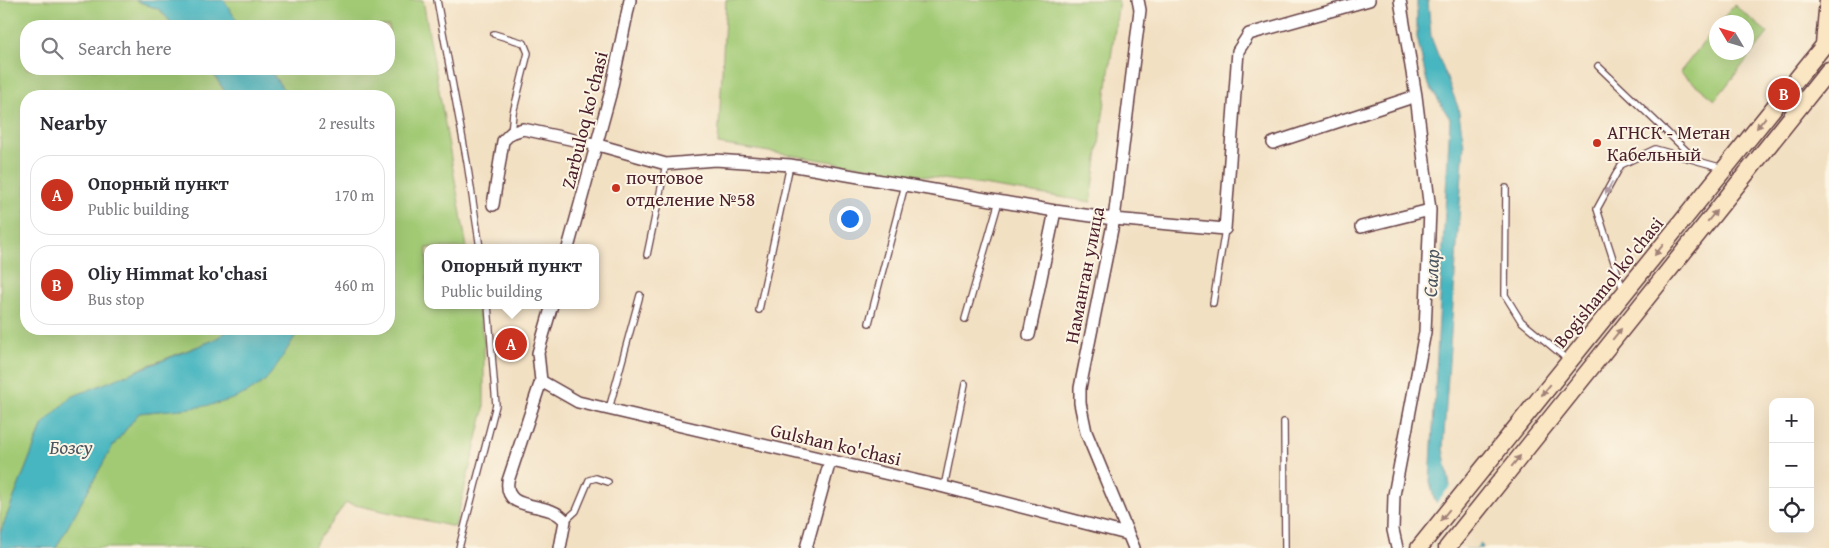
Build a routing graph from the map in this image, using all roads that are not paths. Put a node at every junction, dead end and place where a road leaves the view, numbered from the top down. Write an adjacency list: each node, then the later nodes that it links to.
1 (437, 0): 29 (lane)
2 (630, 0): 14 (street, Zarbuloq ko'chasi)
3 (1138, 0): 26 (street, Наманган улица)
4 (1369, 0): 28 (street)
5 (1400, 0): 11 (street)
6 (1828, 0): 8 (main road)
7 (494, 34): 12 (lane)
8 (1828, 42): 18 (main road, Bogishamol ko'chasi, one-way to 18)
9 (1598, 66): 15 (lane)
10 (1829, 70): 19 (main road, Bogishamol ko'chasi)
11 (1416, 96): 13 (street); 24 (street)
12 (511, 133): 14 (street); 23 (street)
13 (1273, 143)
14 (598, 145): 16 (street); 30 (street, Zarbuloq ko'chasi)
15 (1698, 161): 18 (lane); 32 (lane, one-way to 32)
16 (666, 164): 17 (street); 31 (lane)
17 (790, 165): 20 (street); 37 (lane)
18 (1725, 169): 19 (main road); 32 (main road, Bogishamol ko'chasi, one-way to 32)
19 (1740, 181): 58 (main road, Bogishamol ko'chasi, one-way to 19)
20 (906, 185): 22 (street); 39 (lane)
21 (1506, 188): 41 (lane)
22 (998, 201): 25 (street); 38 (lane)
23 (493, 205)
24 (1430, 210): 27 (street); 57 (street)
25 (1055, 211): 26 (street); 40 (street)
26 (1114, 219): 28 (street); 50 (street, Наманган улица)
27 (1361, 227)
28 (1225, 229): 34 (lane)
29 (479, 244)
30 (569, 244)
31 (647, 255)
32 (1624, 293): 41 (main road, Bogishamol ko'chasi)
33 (640, 295): 44 (lane)
34 (1213, 302)
35 (488, 309): 52 (lane)
36 (551, 309): 42 (street)
37 (759, 310)
38 (965, 319)
39 (869, 323)
40 (1029, 335)
41 (1570, 361): 51 (main road, Bogishamol ko'chasi, one-way to 51)
42 (541, 381): 44 (street, Gulshan ko'chasi); 49 (street)
43 (965, 384): 48 (lane)
44 (609, 409): 46 (street, Gulshan ko'chasi)
45 (1284, 422): 56 (lane)
46 (830, 460): 48 (street, Gulshan ko'chasi); 54 (street)
47 (608, 482): 49 (lane)
48 (944, 487): 50 (street, Gulshan ko'chasi)
49 (565, 521): 53 (street)
50 (1127, 534): 55 (street, Наманган улица)
51 (1420, 546)
52 (459, 548)
53 (560, 548)
54 (806, 548)
55 (1134, 548)
56 (1285, 548)
57 (1397, 548)
58 (1446, 548)

